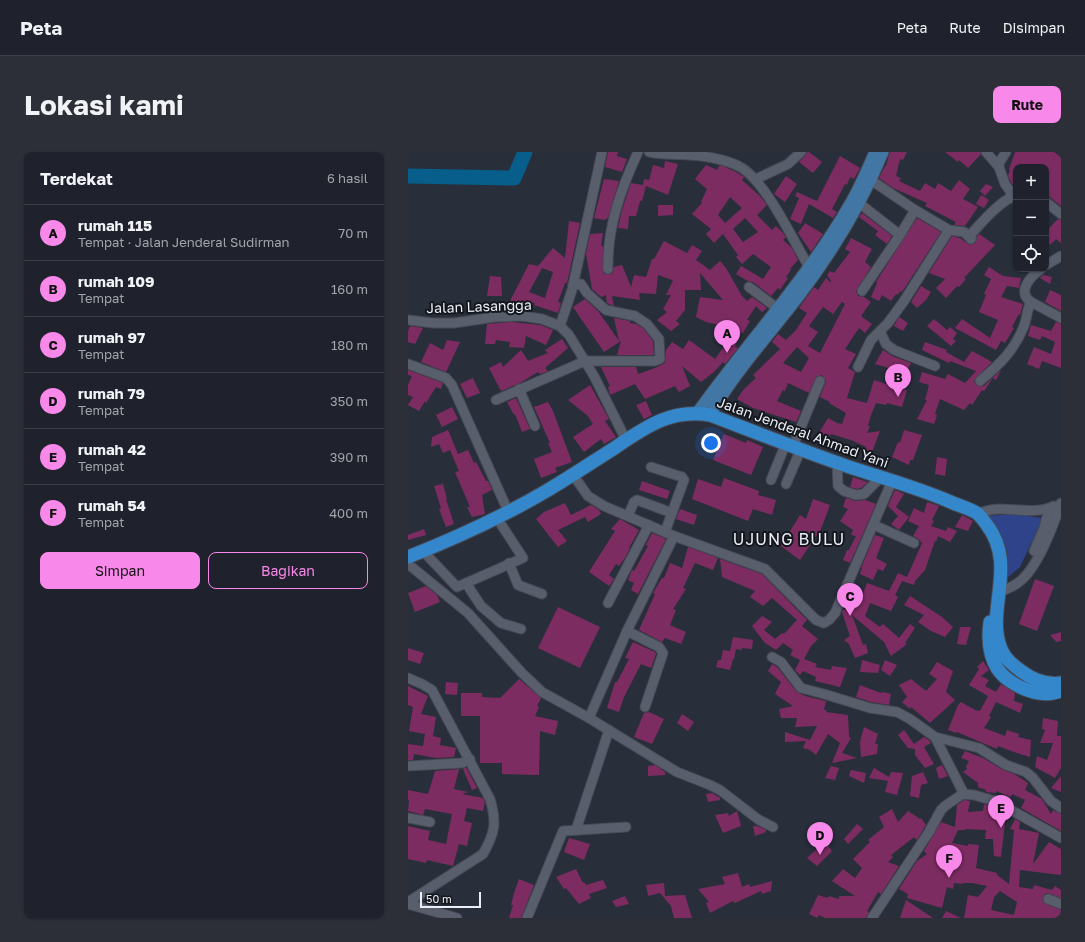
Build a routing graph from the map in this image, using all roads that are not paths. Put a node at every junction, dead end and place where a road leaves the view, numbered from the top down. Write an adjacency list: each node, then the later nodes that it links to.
1 (602, 152): 25 (street)
2 (638, 152): 22 (street)
3 (649, 152): 10 (street)
4 (801, 152): 10 (street)
5 (875, 152): 17 (main road)
6 (883, 152): 11 (main road)
7 (986, 152): 9 (street)
8 (1006, 152): 9 (street)
9 (999, 167): 12 (street)
10 (756, 179): 23 (street)
11 (871, 180): 13 (main road); 15 (street)
12 (1013, 197): 18 (street)
13 (859, 203): 17 (main road); 19 (street)
14 (1049, 204): 16 (street)
15 (915, 210): 18 (street); 19 (street)
16 (1061, 214)
17 (843, 224): 23 (main road)
18 (949, 230): 33 (street)
19 (900, 235): 27 (street)
20 (1061, 256): 21 (street)
21 (1049, 263)
22 (608, 269)
23 (812, 270): 29 (main road); 43 (main road)
24 (1036, 272): 28 (street)
25 (573, 285): 32 (street); 34 (street)
26 (750, 287): 29 (street)
27 (862, 291)
28 (1031, 302): 30 (street); 39 (street)
29 (778, 308): 42 (main road)
30 (1061, 318)
31 (408, 320): 32 (street, Jalan Lasangga)
32 (560, 326): 34 (street, Jalan Lasangga)
33 (880, 331): 36 (street); 37 (street)
34 (585, 360): 40 (street); 45 (street, Jalan Lasangga)
35 (408, 364): 55 (street)
36 (935, 366)
37 (858, 367)
38 (820, 381): 46 (street)
39 (980, 381)
40 (519, 389): 41 (street); 44 (street)
41 (496, 400)
42 (697, 413): 43 (highway, Jalan Jenderal Ahmad Yani); 45 (highway, Jalan Jenderal Ahmad Yani)
43 (710, 415): 46 (highway, Jalan Jenderal Ahmad Yani)
44 (535, 426)
45 (626, 440): 49 (highway, Jalan Jenderal Ahmad Yani)
46 (793, 446): 47 (highway, Jalan Jenderal Ahmad Yani); 51 (street); 52 (street)
47 (837, 462): 50 (highway, Jalan Jenderal Ahmad Yani); 50 (street)
48 (651, 467): 56 (street)
49 (573, 475): 55 (highway, Jalan Jenderal Ahmad Yani); 58 (street)
50 (886, 479): 57 (highway, Jalan Jenderal Ahmad Yani); 61 (street)
51 (771, 480)
52 (786, 484)
53 (1061, 503): 54 (street); 62 (street)
54 (1049, 509): 57 (street); 62 (street)
55 (508, 512): 59 (highway, Jalan Jenderal Ahmad Yani)
56 (672, 513): 58 (street); 63 (street)
57 (977, 513): 72 (highway, Jalan Jenderal Ahmad Yani)
58 (628, 516): 60 (street)
59 (497, 518): 66 (highway, Jalan Jenderal Ahmad Yani); 68 (street)
60 (649, 525): 63 (street); 73 (street)
61 (874, 525): 64 (street); 65 (street)
62 (1053, 525): 72 (street)
63 (665, 532): 64 (street)
64 (674, 536): 75 (street)
65 (914, 543)
66 (423, 551): 67 (highway, Jalan Jenderal Ahmad Yani); 70 (street)
67 (408, 557)
68 (509, 563): 70 (street); 71 (street)
69 (408, 564): 81 (street)
70 (466, 583): 74 (street)
71 (542, 594)
72 (1000, 594): 78 (highway, Jalan Jenderal Ahmad Yani); 79 (highway, Jalan Jenderal Ahmad Yani)
73 (608, 603)
74 (521, 629)
75 (627, 631): 80 (street); 81 (street)
76 (772, 657): 83 (street)
77 (408, 678): 84 (street)
78 (1061, 683)
79 (1061, 691)
80 (645, 707)
81 (589, 718): 82 (street)
82 (609, 730): 91 (street); 92 (street)
83 (934, 738): 86 (street); 87 (street)
84 (470, 759): 85 (street); 95 (street)
85 (408, 766)
86 (964, 794): 93 (street); 99 (street)
87 (1061, 808)
88 (408, 818): 89 (street)
89 (430, 822)
90 (626, 827): 92 (street)
91 (773, 827)
92 (576, 830): 98 (street)
93 (1061, 838)
94 (1048, 899): 96 (street)
95 (408, 903): 97 (street)
96 (1061, 904)
97 (457, 918)
98 (527, 918)
99 (872, 918)

